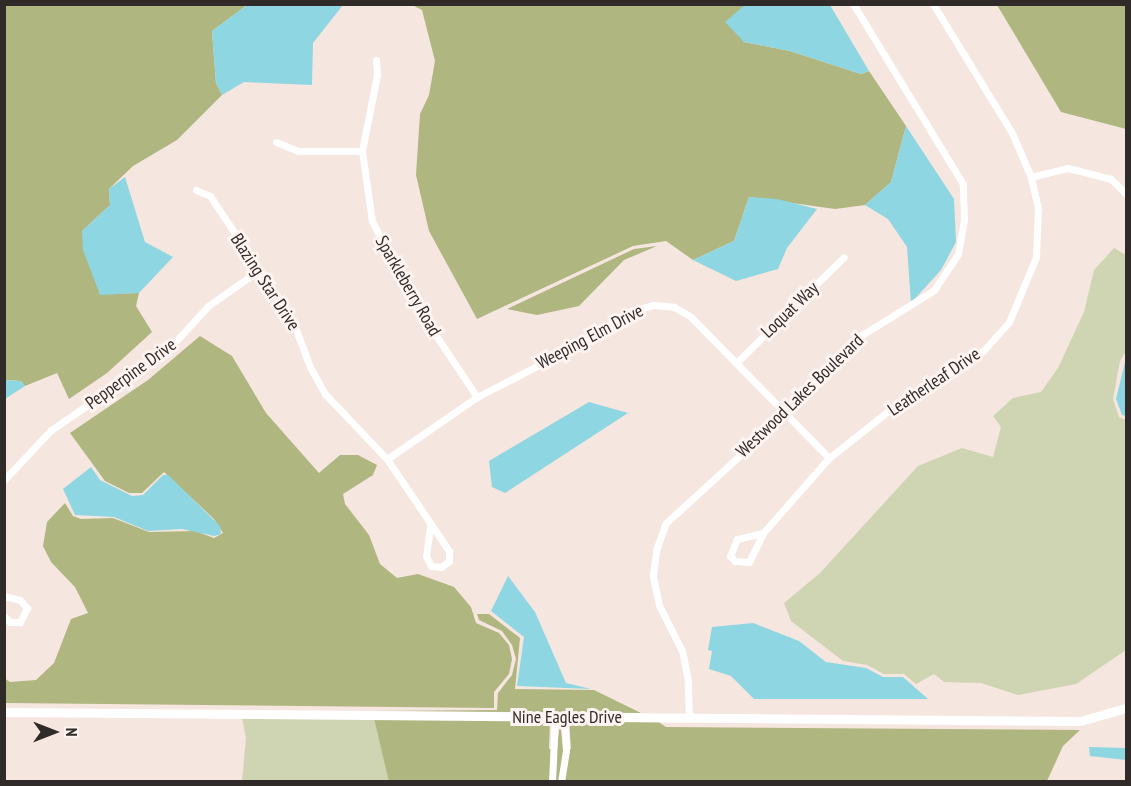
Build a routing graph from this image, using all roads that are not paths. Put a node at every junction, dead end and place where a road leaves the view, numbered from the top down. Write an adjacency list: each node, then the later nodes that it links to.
1 (853, 4): 13 (street, Westwood Lakes Boulevard)
2 (933, 4): 6 (street, Leatherleaf Drive)
3 (376, 60): 5 (street, Sparkleberry Road)
4 (276, 142): 5 (street)
5 (362, 151): 12 (street, Sparkleberry Road)
6 (1031, 177): 8 (street); 14 (street, Leatherleaf Drive)
7 (196, 190): 10 (street, Blazing Star Drive)
8 (1126, 194)
9 (844, 257): 11 (street, Loquat Way)
10 (259, 270): 15 (street, Blazing Star Drive); 16 (street, Pepperpine Drive)
11 (736, 363): 12 (street, Weeping Elm Drive); 13 (street, Weeping Elm Drive)
12 (477, 397): 15 (street, Weeping Elm Drive)
13 (787, 412): 14 (street, Weeping Elm Drive); 24 (street, Westwood Lakes Boulevard)
14 (829, 458): 18 (street, Leatherleaf Drive)
15 (387, 459): 17 (street, Blazing Star Drive)
16 (4, 480)
17 (430, 526): 17 (street, Blazing Star Drive)
18 (763, 533): 18 (street, Leatherleaf Drive)
19 (4, 596): 20 (street)
20 (4, 616)
21 (1126, 708): 24 (street, Nine Eagles Drive)
22 (4, 712): 23 (street, Nine Eagles Drive)
23 (560, 717): 24 (street, Nine Eagles Drive); 25 (street); 26 (street)
24 (689, 717)
25 (552, 782)
26 (561, 782)

